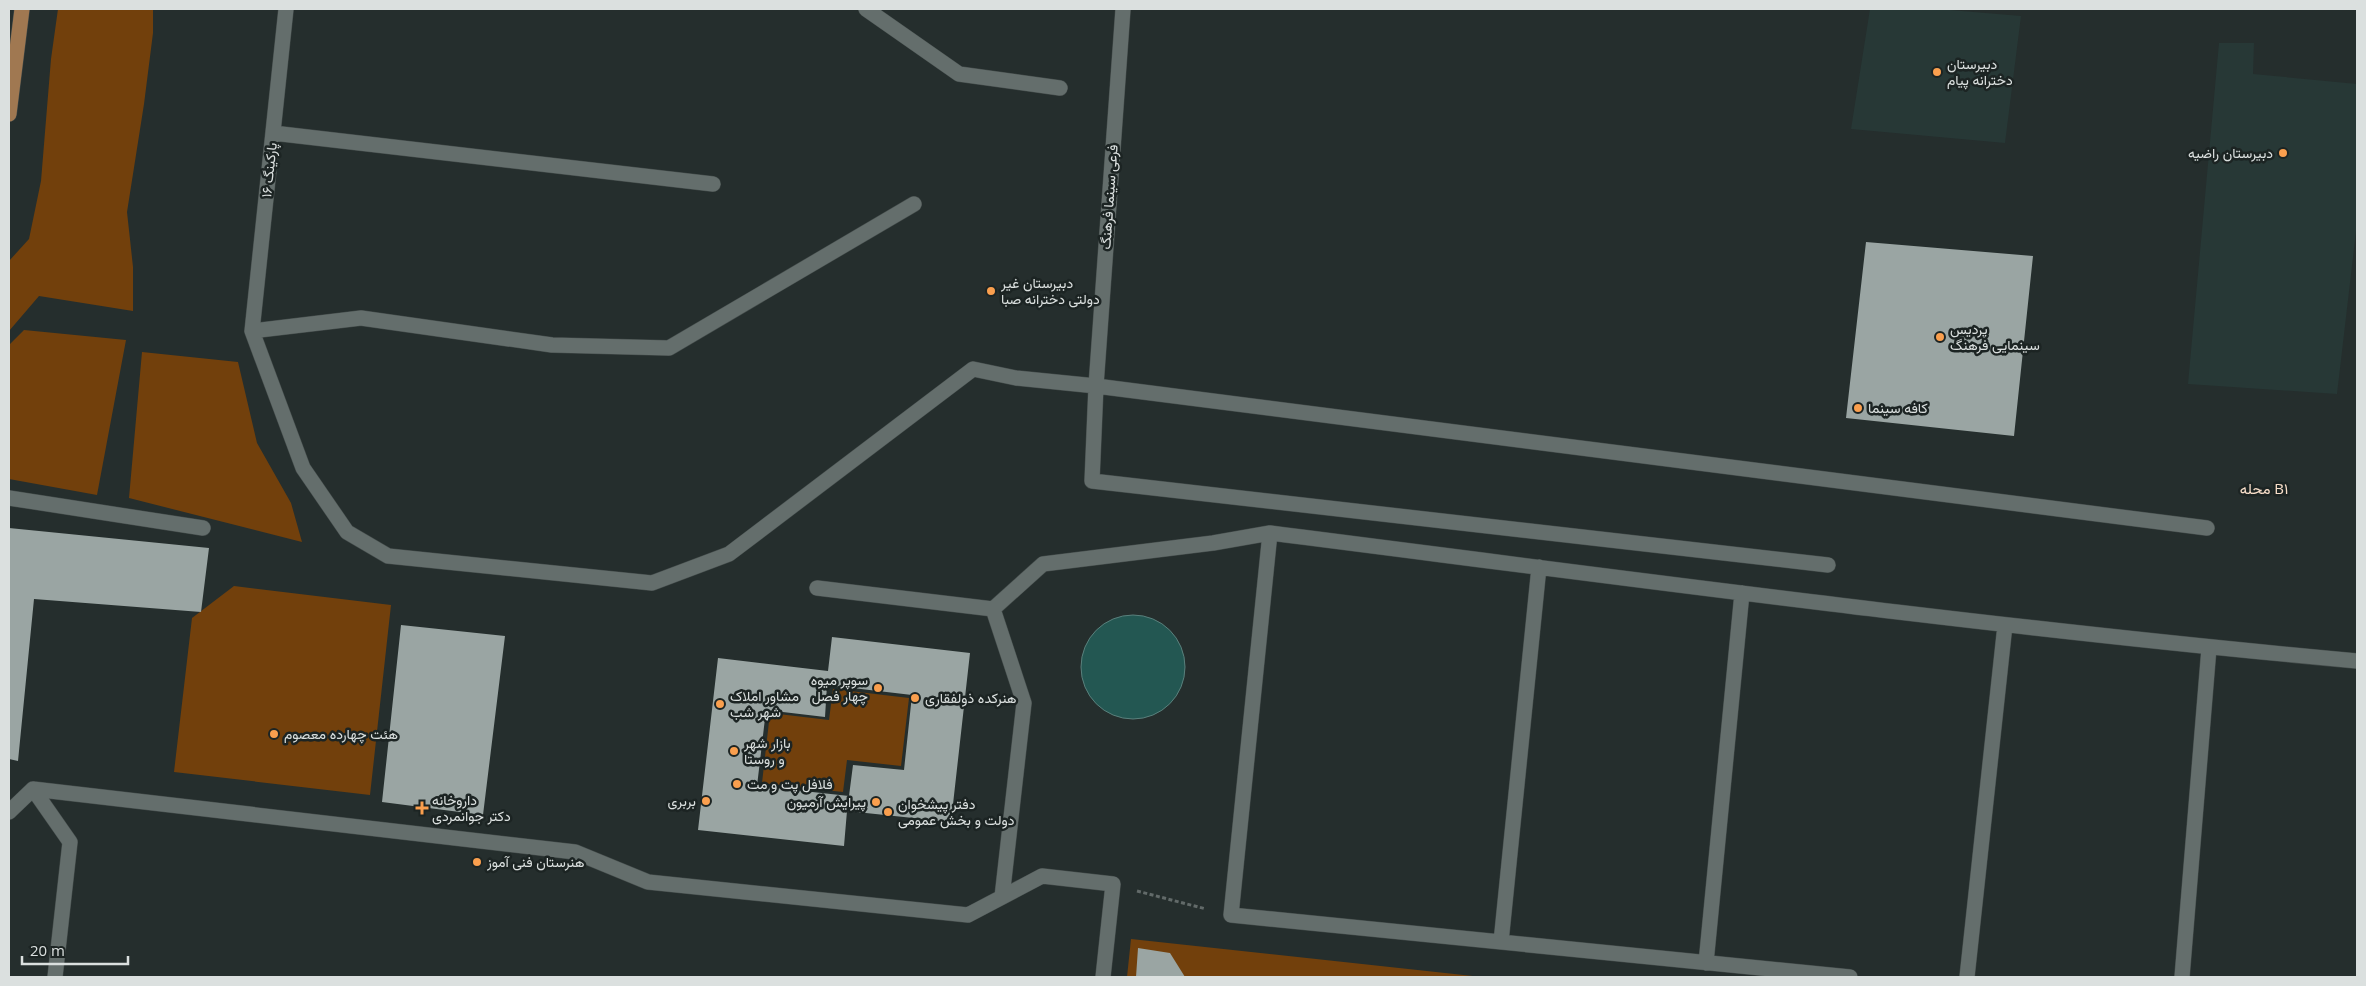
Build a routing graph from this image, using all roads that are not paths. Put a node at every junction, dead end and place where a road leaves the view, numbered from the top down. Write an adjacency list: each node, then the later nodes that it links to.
1 (22, 9): 6 (main road)
2 (286, 9): 7 (street, پارکینگ ۱۶)
3 (866, 9): 5 (street)
4 (1123, 9): 11 (street, فرعی سینما فرهنگ)
5 (1060, 88)
6 (9, 114)
7 (273, 133): 8 (street); 10 (street, پارکینگ ۱۶)
8 (714, 184)
9 (914, 204): 10 (street)
10 (252, 331): 11 (street)
11 (1096, 386): 14 (street); 16 (street, فرعی سینما فرهنگ)
12 (9, 498): 13 (street)
13 (203, 528)
14 (2207, 528)
15 (1270, 533): 17 (street); 20 (street); 27 (street)
16 (1828, 565)
17 (1539, 567): 19 (street); 27 (street)
18 (817, 588): 20 (street)
19 (1742, 593): 21 (street); 28 (street)
20 (993, 609): 26 (street)
21 (2005, 625): 22 (street); 32 (street)
22 (2209, 648): 23 (street); 33 (street)
23 (2357, 662)
24 (34, 789): 25 (street); 26 (street); 29 (street)
25 (9, 812)
26 (1002, 897): 30 (street)
27 (1501, 942): 28 (street)
28 (1706, 963): 31 (street)
29 (55, 977)
30 (1102, 977)
31 (1850, 977)
32 (1966, 977)
33 (2182, 977)

